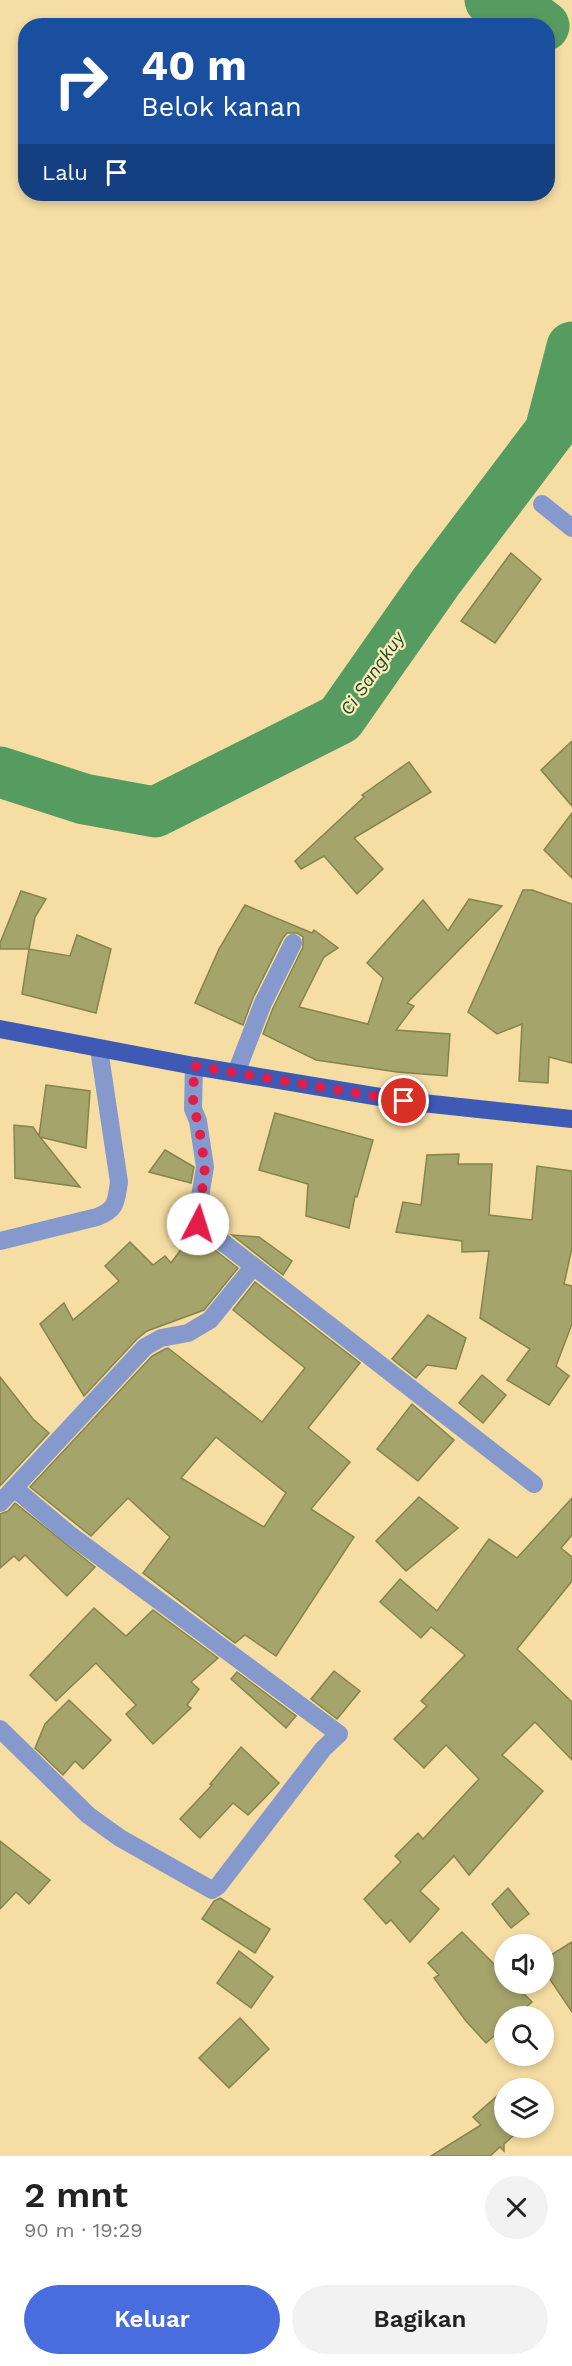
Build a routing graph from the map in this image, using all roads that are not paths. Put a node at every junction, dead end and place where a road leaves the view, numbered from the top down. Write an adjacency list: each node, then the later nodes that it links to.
1 (542, 504): 2 (street)
2 (572, 528)
3 (293, 943): 7 (street)
4 (0, 1029): 5 (main road)
5 (102, 1049): 6 (main road); 9 (street)
6 (194, 1066): 7 (main road); 10 (street)
7 (236, 1073): 8 (main road)
8 (572, 1119)
9 (0, 1241)
10 (253, 1267): 11 (street); 12 (street)
11 (534, 1484)
12 (14, 1488): 13 (street); 14 (street)
13 (0, 1503)
14 (0, 1729)

